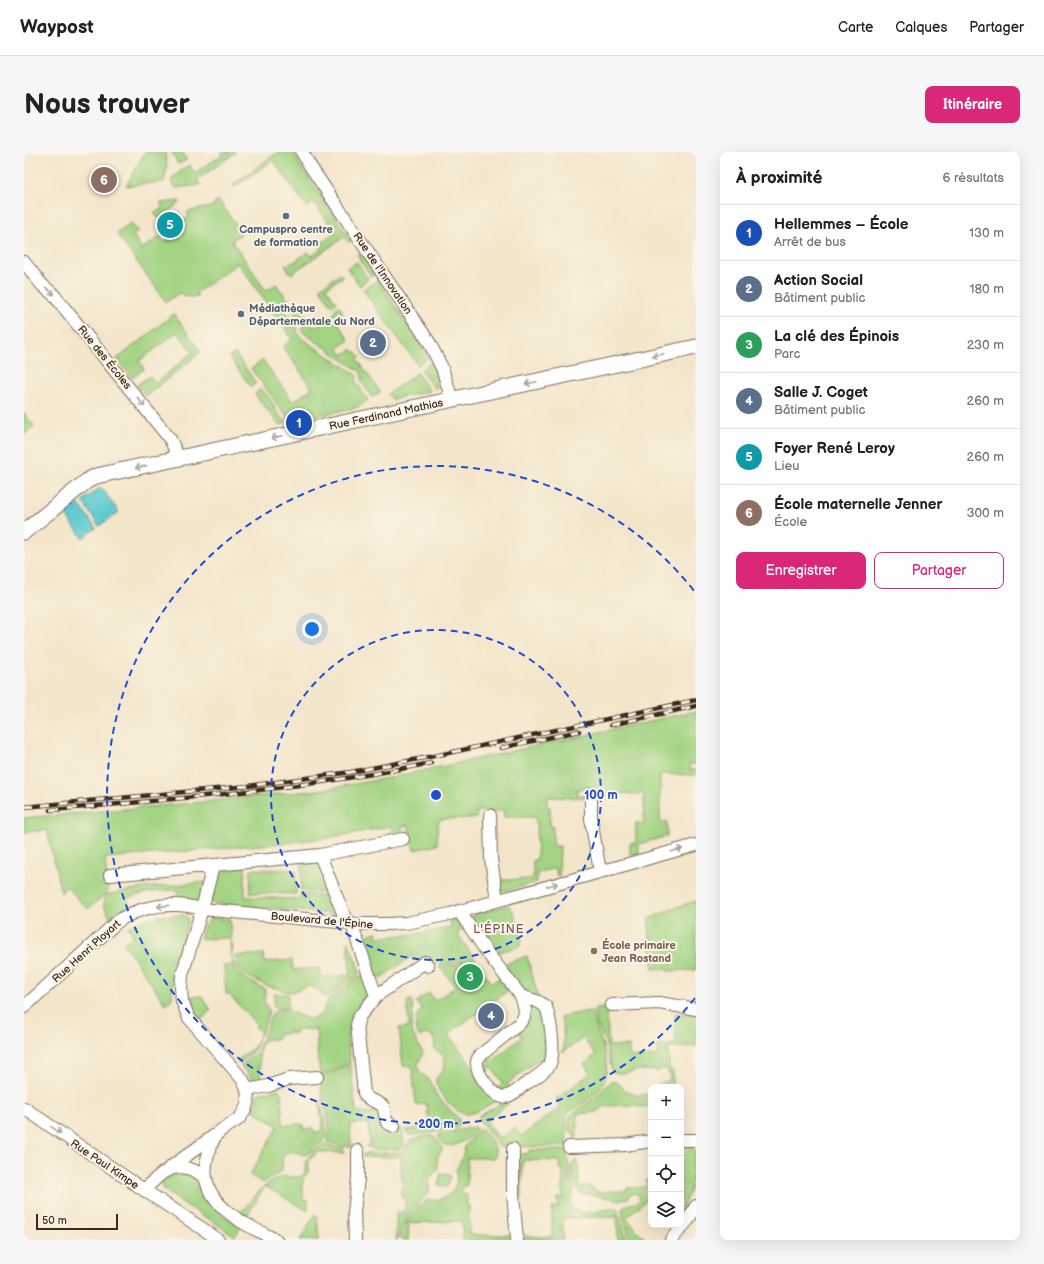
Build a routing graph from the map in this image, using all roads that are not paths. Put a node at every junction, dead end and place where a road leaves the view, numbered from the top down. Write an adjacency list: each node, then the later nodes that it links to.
1 (302, 152): 4 (street, Rue de l'Innovation)
2 (24, 262): 5 (street, Rue des Écoles, one-way to 5)
3 (696, 347): 4 (street, Rue Ferdinand Mathias, one-way to 4)
4 (452, 400): 5 (street, Rue Ferdinand Mathias, one-way to 5)
5 (179, 458): 6 (street, Rue Ferdinand Mathias, one-way to 6)
6 (24, 532)
7 (591, 794): 13 (street)
8 (490, 815): 15 (street)
9 (403, 839): 11 (street)
10 (696, 845): 13 (street, Boulevard de l'Épine, one-way to 10)
11 (320, 855): 12 (street); 18 (street)
12 (213, 866): 14 (street); 16 (street)
13 (600, 872): 15 (street, Boulevard de l'Épine, one-way to 13)
14 (110, 875)
15 (497, 900): 17 (street, Boulevard de l'Épine)
16 (202, 909): 18 (street, Boulevard de l'Épine); 23 (street, Rue Henri Ployart, one-way to 23); 26 (street)
17 (459, 911): 18 (street, Boulevard de l'Épine); 21 (street)
18 (350, 923): 20 (street)
19 (428, 966): 20 (street)
20 (376, 996): 28 (street)
21 (521, 996): 21 (street)
22 (612, 1005): 24 (street)
23 (24, 1007)
24 (696, 1009)
25 (317, 1077): 26 (street)
26 (248, 1090): 29 (street)
27 (24, 1108): 38 (street, Rue Paul Kimpe, one-way to 38)
28 (394, 1126)
29 (217, 1133): 36 (street); 37 (street)
30 (684, 1140): 31 (street)
31 (696, 1140)
32 (648, 1141): 33 (street)
33 (569, 1148)
34 (513, 1150): 45 (street)
35 (358, 1151): 44 (street)
36 (166, 1170): 37 (street); 38 (street)
37 (207, 1181): 43 (street)
38 (144, 1190): 40 (street, Rue Paul Kimpe)
39 (696, 1206): 46 (street)
40 (187, 1219): 41 (street, Rue Paul Kimpe); 42 (street, Rue Paul Kimpe)
41 (206, 1240)
42 (218, 1240)
43 (276, 1240)
44 (354, 1240)
45 (517, 1240)
46 (671, 1240)

